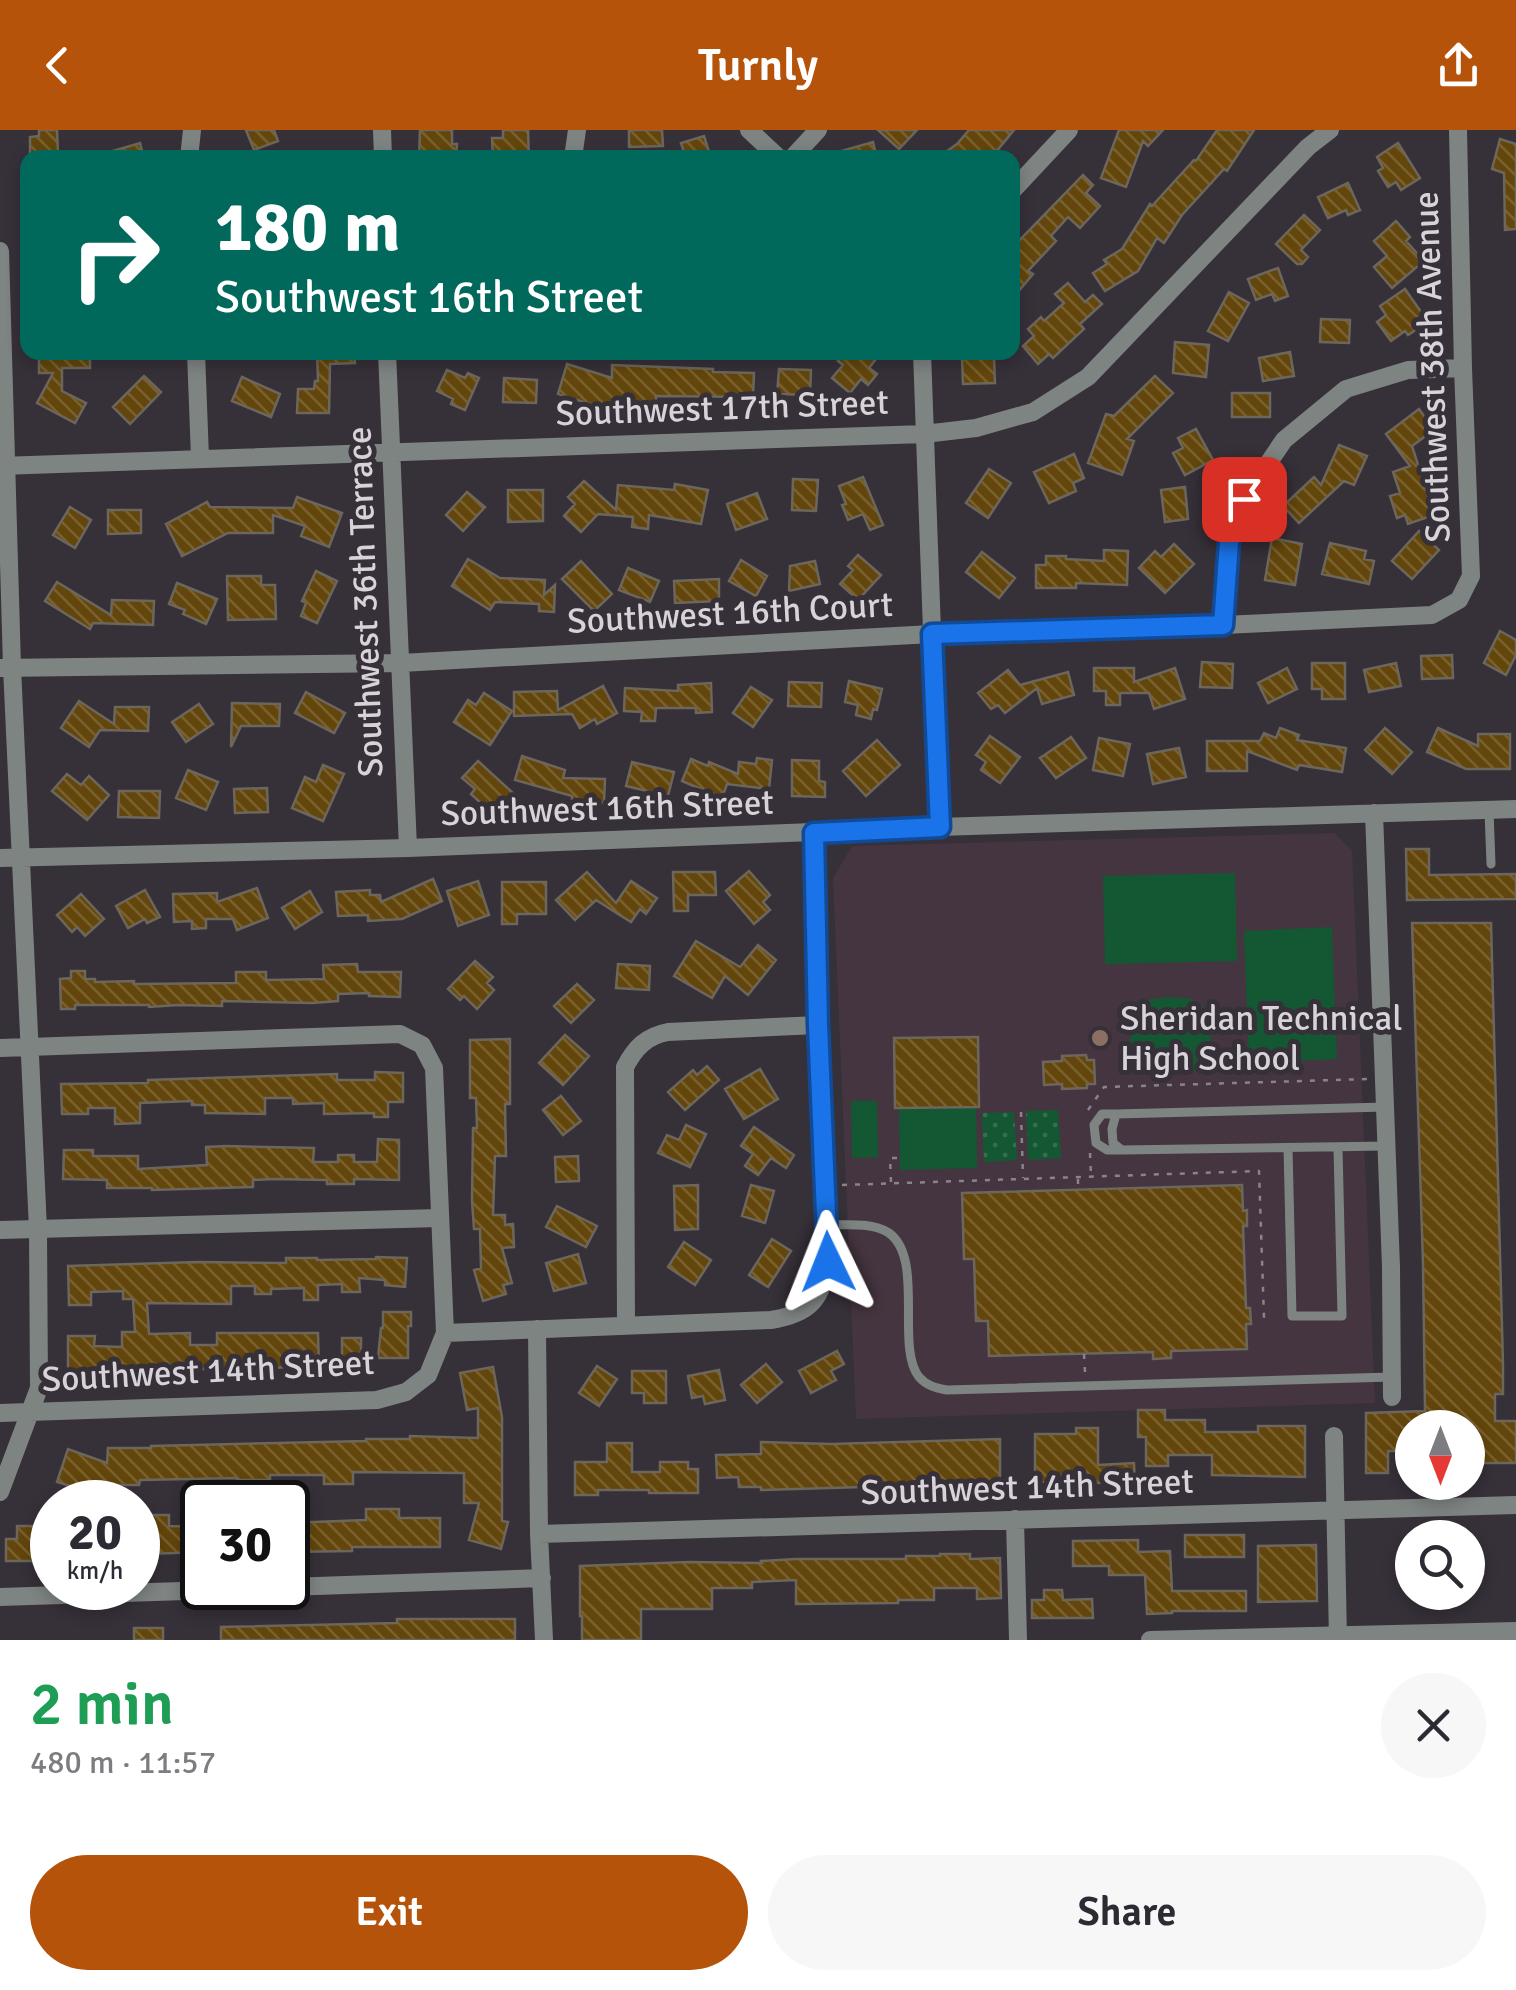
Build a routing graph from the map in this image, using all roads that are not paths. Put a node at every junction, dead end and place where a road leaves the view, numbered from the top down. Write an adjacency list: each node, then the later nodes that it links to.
1 (749, 130): 6 (street)
2 (818, 130): 7 (street)
3 (1068, 130): 8 (street)
4 (1330, 130): 15 (street, Southwest 17th Street)
5 (1458, 130): 14 (street, Southwest 38th Avenue)
6 (770, 150)
7 (799, 150)
8 (1020, 181)
9 (0, 251): 10 (street)
10 (0, 270): 18 (street)
11 (196, 360): 17 (street)
12 (387, 360): 16 (street, Southwest 36th Terrace)
13 (922, 360): 15 (street)
14 (1463, 368): 19 (street, Southwest 38th Avenue); 20 (street)
15 (924, 434): 16 (street, Southwest 17th Street); 21 (street)
16 (392, 451): 17 (street, Southwest 17th Street); 22 (street, Southwest 36th Terrace)
17 (200, 458): 18 (street, Southwest 17th Street)
18 (3, 466): 23 (street)
19 (1459, 600): 20 (street, Southwest 16th Court)
20 (1223, 625): 21 (street, Southwest 16th Court)
21 (932, 634): 22 (street, Southwest 16th Court); 27 (street)
22 (400, 664): 23 (street, Southwest 16th Court); 29 (street, Southwest 36th Terrace)
23 (6, 667): 30 (street)
24 (1516, 809): 25 (street, Southwest 16th Street)
25 (1489, 810): 26 (street, Southwest 16th Street); 32 (lane)
26 (1374, 813): 27 (street, Southwest 16th Street); 36 (street)
27 (940, 827): 28 (street, Southwest 16th Street)
28 (814, 833): 29 (street, Southwest 16th Street); 33 (street)
29 (408, 848): 30 (street, Southwest 16th Street)
30 (20, 857): 31 (street, Southwest 16th Street); 34 (street)
31 (0, 858)
32 (1491, 864)
33 (818, 1025): 43 (street); 46 (street)
34 (31, 1046): 35 (street); 42 (street); 44 (street)
35 (0, 1048)
36 (1385, 1107): 37 (lane); 38 (street)
37 (1116, 1114): 41 (lane); 41 (lane)
38 (1386, 1146): 40 (lane); 49 (street)
39 (1288, 1148): 40 (lane); 40 (lane); 41 (lane)
40 (1338, 1148)
41 (1122, 1150)
42 (439, 1218): 44 (street); 48 (street)
43 (827, 1225): 46 (street); 49 (lane)
44 (38, 1229): 45 (street); 51 (street)
45 (0, 1230)
46 (626, 1325): 47 (street)
47 (537, 1330): 48 (street); 58 (street)
48 (445, 1333): 51 (street, Southwest 14th Street)
49 (1392, 1377): 50 (street)
50 (1392, 1397)
51 (32, 1412): 52 (street, Southwest 14th Street); 54 (street)
52 (0, 1413)
53 (1334, 1436): 56 (street)
54 (0, 1492)
55 (1516, 1505): 56 (street, Southwest 14th Street)
56 (1335, 1510): 57 (street, Southwest 14th Street); 64 (street)
57 (1015, 1519): 58 (street, Southwest 14th Street); 66 (street)
58 (539, 1534): 59 (street)
59 (542, 1578): 60 (street); 65 (street)
60 (310, 1586)
61 (180, 1591): 62 (street)
62 (0, 1597)
63 (1516, 1631): 64 (street)
64 (1338, 1638): 67 (street)
65 (544, 1640)
66 (1018, 1640)
67 (1150, 1640)

